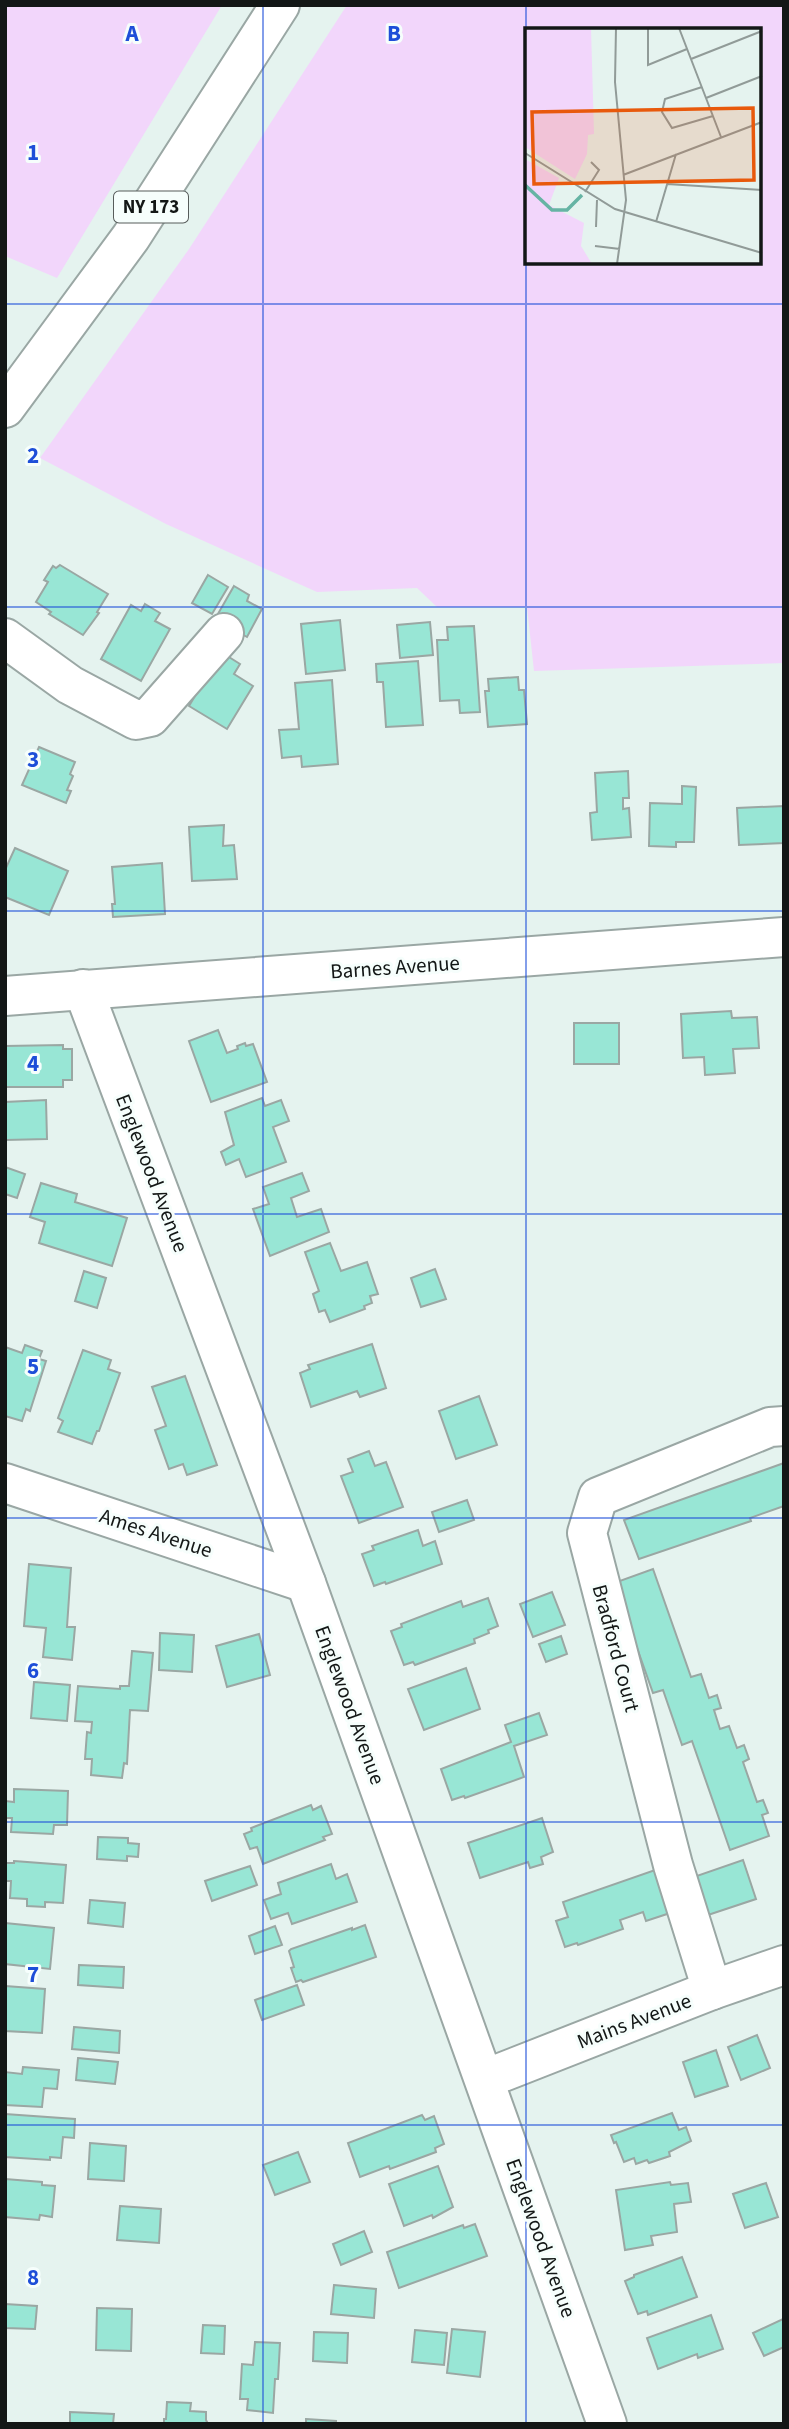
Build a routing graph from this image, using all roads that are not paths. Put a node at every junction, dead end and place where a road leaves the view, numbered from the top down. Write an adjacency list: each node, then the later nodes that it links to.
1 (280, 5): 2 (street, NY 173)
2 (5, 408)
3 (224, 633): 4 (street)
4 (5, 638)
5 (784, 937): 6 (street, Barnes Avenue)
6 (83, 989): 7 (street, Barnes Avenue); 10 (street, Englewood Avenue)
7 (5, 996)
8 (784, 1426): 12 (street, Bradford Court)
9 (5, 1483): 10 (street, Ames Avenue)
10 (306, 1583): 13 (street, Englewood Avenue)
11 (784, 1965): 12 (street, Mains Avenue)
12 (712, 1990): 13 (street, Mains Avenue)
13 (485, 2079): 14 (street, Englewood Avenue)
14 (607, 2424)

